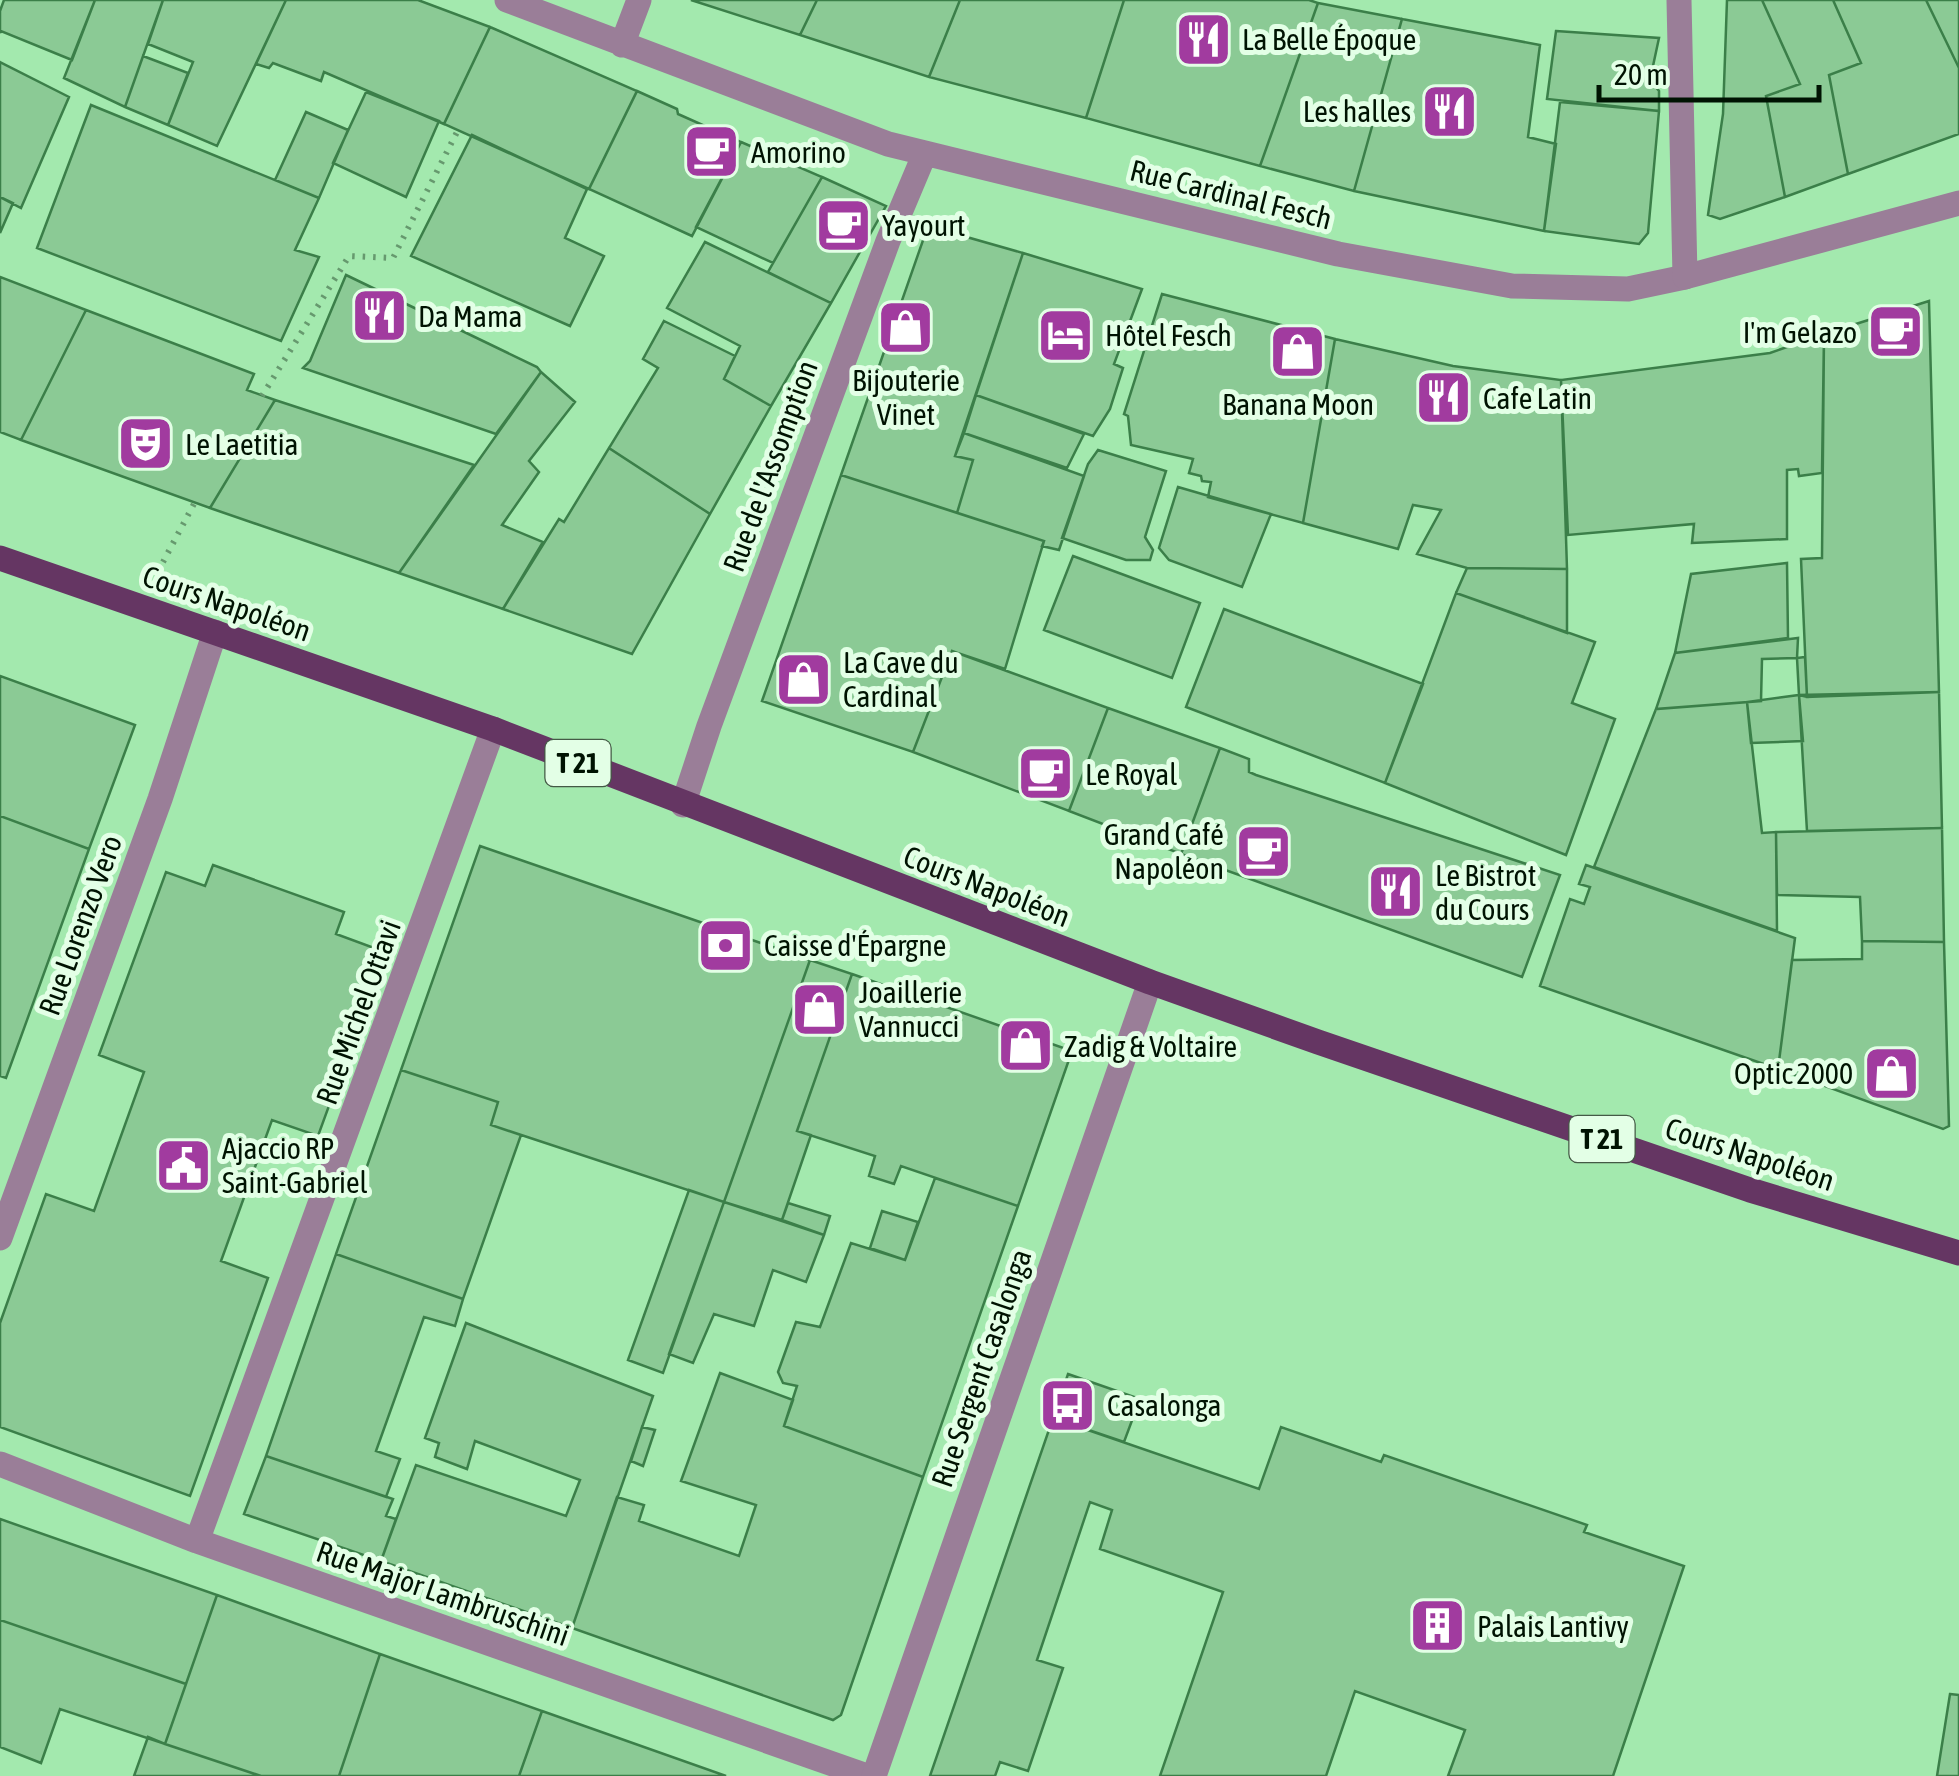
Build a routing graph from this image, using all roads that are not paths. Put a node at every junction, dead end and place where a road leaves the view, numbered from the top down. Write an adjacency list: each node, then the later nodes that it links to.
1 (507, 0): 4 (street, Rue Cardinal Fesch)
2 (639, 0): 4 (street)
3 (1679, 0): 7 (street)
4 (622, 45): 5 (street, Rue Cardinal Fesch)
5 (924, 153): 7 (street, Rue Cardinal Fesch); 11 (street, Rue de l'Assomption)
6 (1959, 203): 7 (street, Rue Cardinal Fesch)
7 (1685, 276)
8 (0, 558): 9 (main road, Cours Napoléon / T 21)
9 (215, 632): 10 (main road, Cours Napoléon / T 21); 13 (street, Rue Lorenzo Vero)
10 (493, 729): 11 (main road, Cours Napoléon / T 21); 16 (street, Rue Michel Ottavi)
11 (684, 805): 12 (main road, Cours Napoléon / T 21)
12 (1150, 982): 14 (main road, Cours Napoléon / T 21); 17 (street, Rue Sergent Casalonga)
13 (0, 1238)
14 (1959, 1253)
15 (0, 1464): 16 (street, Rue Major Lambruschini)
16 (197, 1541): 17 (street, Rue Major Lambruschini)
17 (871, 1776)

